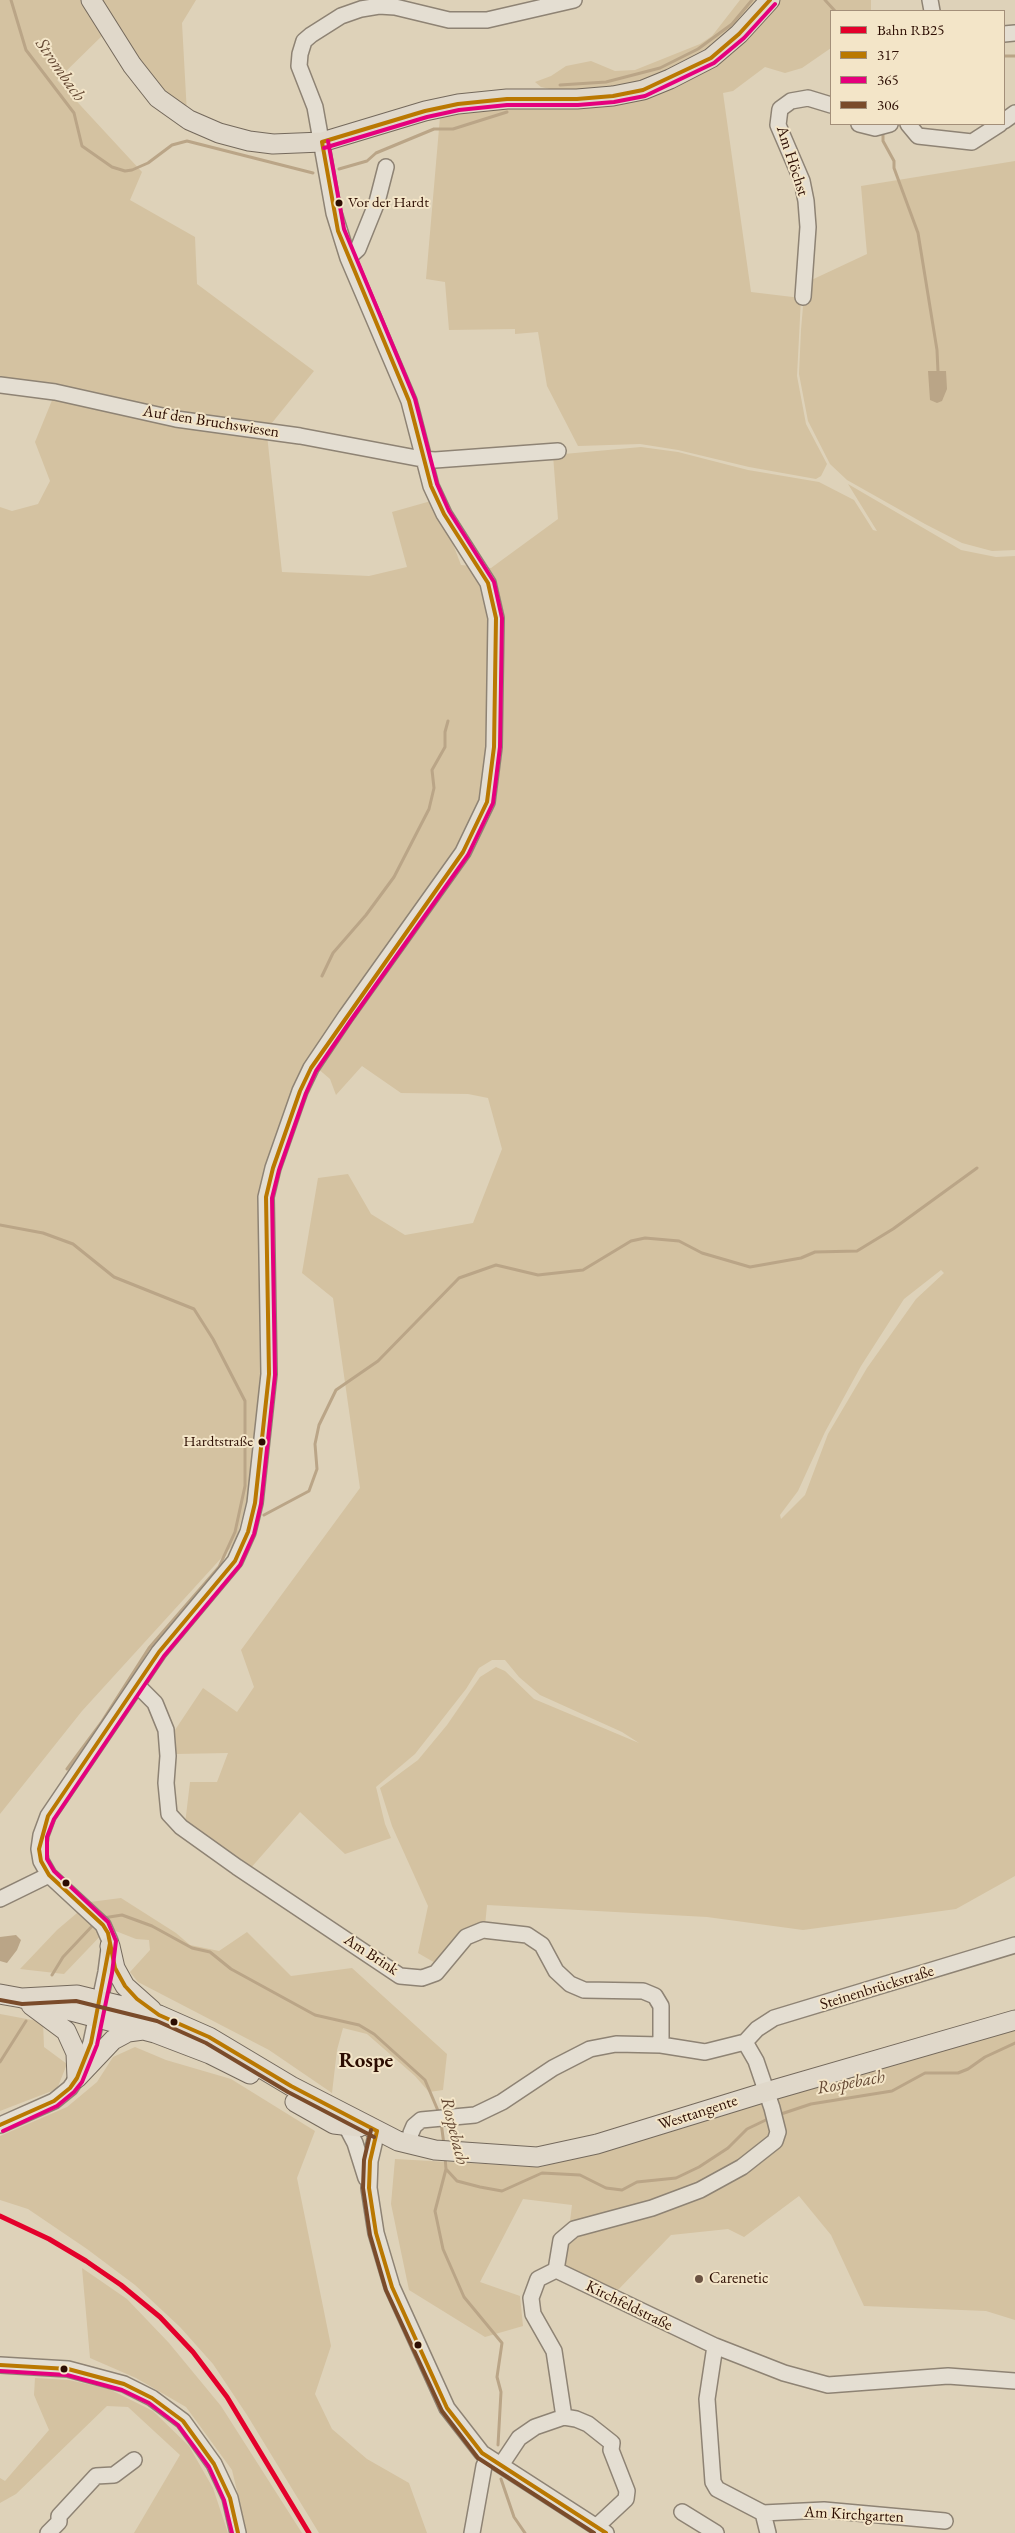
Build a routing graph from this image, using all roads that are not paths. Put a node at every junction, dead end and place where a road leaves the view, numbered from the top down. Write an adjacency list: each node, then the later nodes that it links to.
1 (91, 0): 9 (main road)
2 (574, 0): 9 (street)
3 (770, 0): 9 (main road)
4 (830, 105): 12 (street, Am Höchst)
5 (863, 125): 6 (street)
6 (886, 125)
7 (909, 125): 8 (street)
8 (998, 125)
9 (322, 142): 11 (street)
10 (386, 167): 11 (street)
11 (348, 258): 15 (street)
12 (803, 297)
13 (0, 385): 15 (street, Auf den Bruchswiesen)
14 (558, 451): 15 (street, Auf den Bruchswiesen)
15 (422, 459): 16 (street)
16 (137, 1685): 17 (street); 28 (street, Am Brink)
17 (48, 1875): 18 (street); 20 (street)
18 (0, 1899)
19 (1015, 1945): 27 (street, Steinenbrückstraße)
20 (110, 1946): 23 (street); 24 (main road)
21 (0, 1994): 22 (main road, Westtangente)
22 (22, 1998): 23 (main road, Westtangente); 29 (main road)
23 (99, 2008): 24 (main road, Westtangente); 26 (main road, Westtangente); 29 (street)
24 (159, 2015): 33 (main road, Westtangente)
25 (1015, 2020): 30 (main road, Westtangente)
26 (145, 2030): 29 (main road); 31 (main road, Westtangente)
27 (745, 2042): 28 (street, Steinenbrückstraße); 30 (street)
28 (661, 2045): 34 (street, Steinenbrückstraße)
29 (78, 2078): 32 (street)
30 (769, 2100): 33 (main road, Westtangente); 36 (street)
31 (344, 2124): 33 (main road, Westtangente); 35 (street)
32 (0, 2125)
33 (377, 2130): 35 (street)
34 (411, 2133)
35 (369, 2188): 42 (street)
36 (556, 2270): 37 (street, Kirchfeldstraße); 40 (street)
37 (715, 2346): 39 (street, Kirchfeldstraße); 44 (street)
38 (0, 2365): 48 (street)
39 (1015, 2381)
40 (564, 2417): 42 (street); 46 (street)
41 (134, 2460): 47 (street)
42 (494, 2461): 46 (street); 49 (street)
43 (682, 2512): 50 (street)
44 (763, 2513): 45 (street, Am Kirchgarten); 51 (street)
45 (944, 2521)
46 (601, 2530)
47 (48, 2533)
48 (238, 2533)
49 (472, 2533)
50 (716, 2533)
51 (768, 2533)

